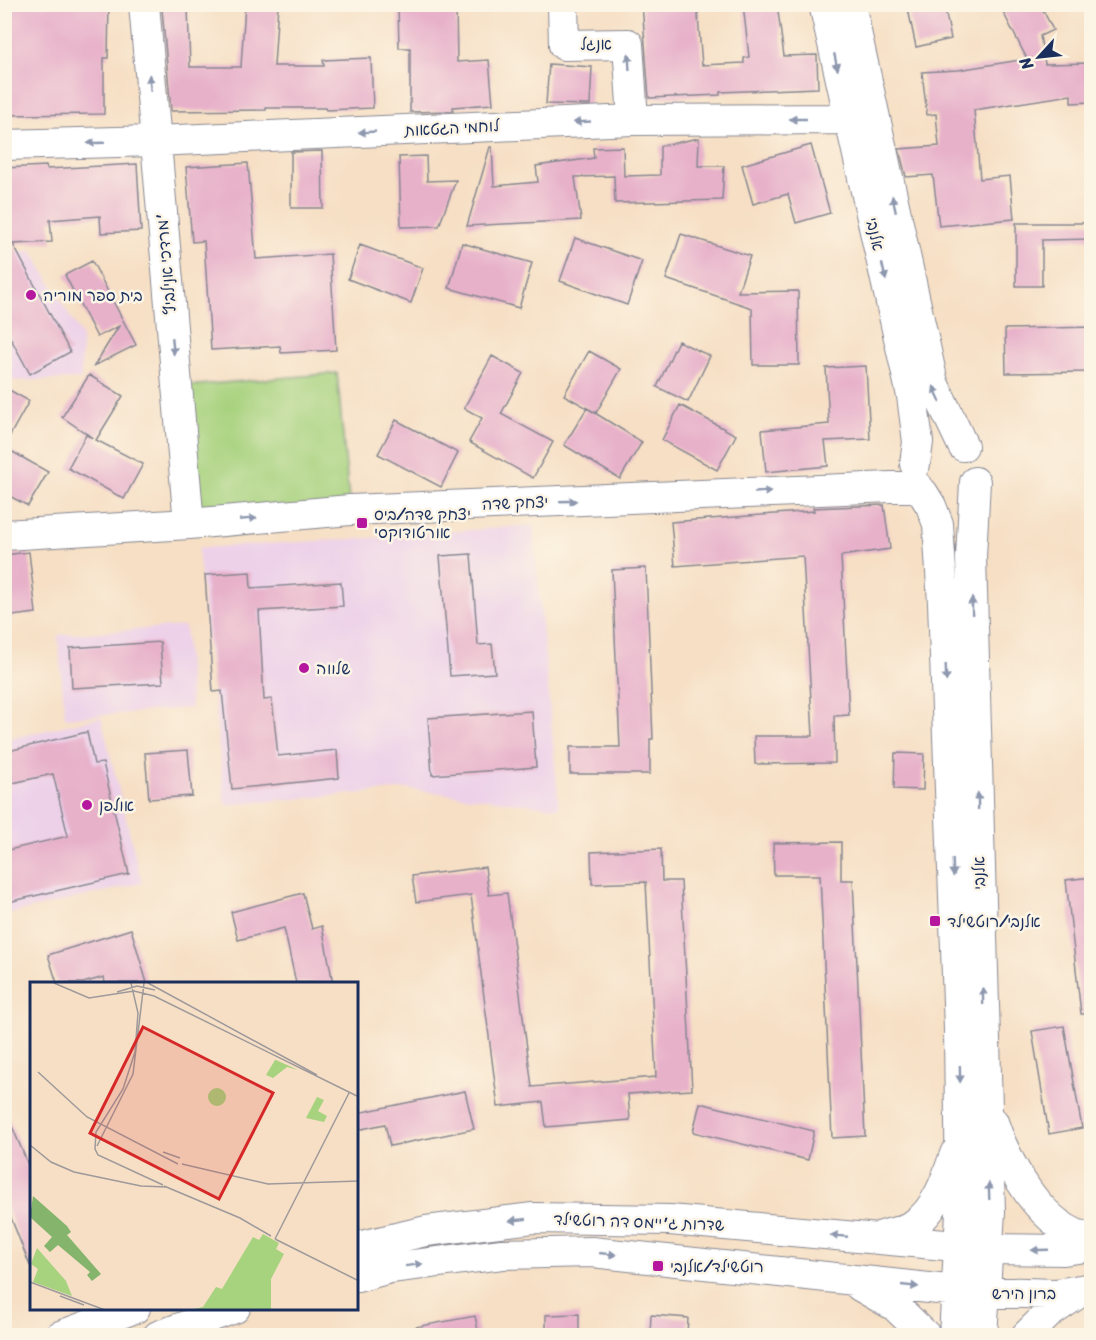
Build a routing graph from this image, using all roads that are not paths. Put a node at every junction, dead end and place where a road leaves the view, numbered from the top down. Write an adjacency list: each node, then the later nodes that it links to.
1 (144, 4): 7 (street, מרדכי אנילביץ', one-way to 1)
2 (563, 4): 6 (street, אנגל, one-way to 2)
3 (824, 4): 5 (street, אלנבי, one-way to 5)
4 (850, 4): 9 (street, אלנבי)
5 (849, 119): 6 (street, לוחמי הגטאות, one-way to 6); 9 (street); 11 (street, אלנבי, one-way to 11)
6 (633, 120): 7 (street, לוחמי הגטאות, one-way to 7)
7 (155, 141): 8 (street, לוחמי הגטאות, one-way to 8); 13 (street, מרדכי אנילביץ', one-way to 13)
8 (4, 145)
9 (883, 154): 10 (street, אלנבי, one-way to 9)
10 (963, 446): 11 (street); 12 (street, אלנבי)
11 (919, 481): 12 (street); 13 (street, יצחק שדה, one-way to 11); 16 (street, אלנבי, one-way to 16)
12 (975, 482): 15 (street, אלנבי, one-way to 12)
13 (189, 524): 14 (street, יצחק שדה)
14 (4, 535)
15 (985, 1099): 18 (street); 21 (street, אלנבי, one-way to 15)
16 (961, 1118): 17 (street); 21 (street, אלנבי)
17 (869, 1239): 20 (street, שדרות ג'יימס דה רוטשילד, one-way to 20); 21 (street, שדרות ג'יימס דה רוטשילד)
18 (1092, 1239)
19 (1092, 1246): 21 (street, one-way to 21)
20 (358, 1247)
21 (974, 1247): 25 (street, אלנבי)
22 (358, 1277): 23 (street, שדרות ג'יימס דה רוטשילד, one-way to 23)
23 (850, 1280): 25 (street, שדרות ג'יימס דה רוטשילד, one-way to 25); 30 (street)
24 (1087, 1289): 25 (street, ברון הירש); 33 (street)
25 (971, 1292): 31 (street, אלנבי); 32 (street, אלנבי)
26 (129, 1310): 28 (street)
27 (229, 1310): 29 (street)
28 (60, 1335)
29 (158, 1335)
30 (926, 1335)
31 (954, 1335)
32 (982, 1335)
33 (1026, 1335)

